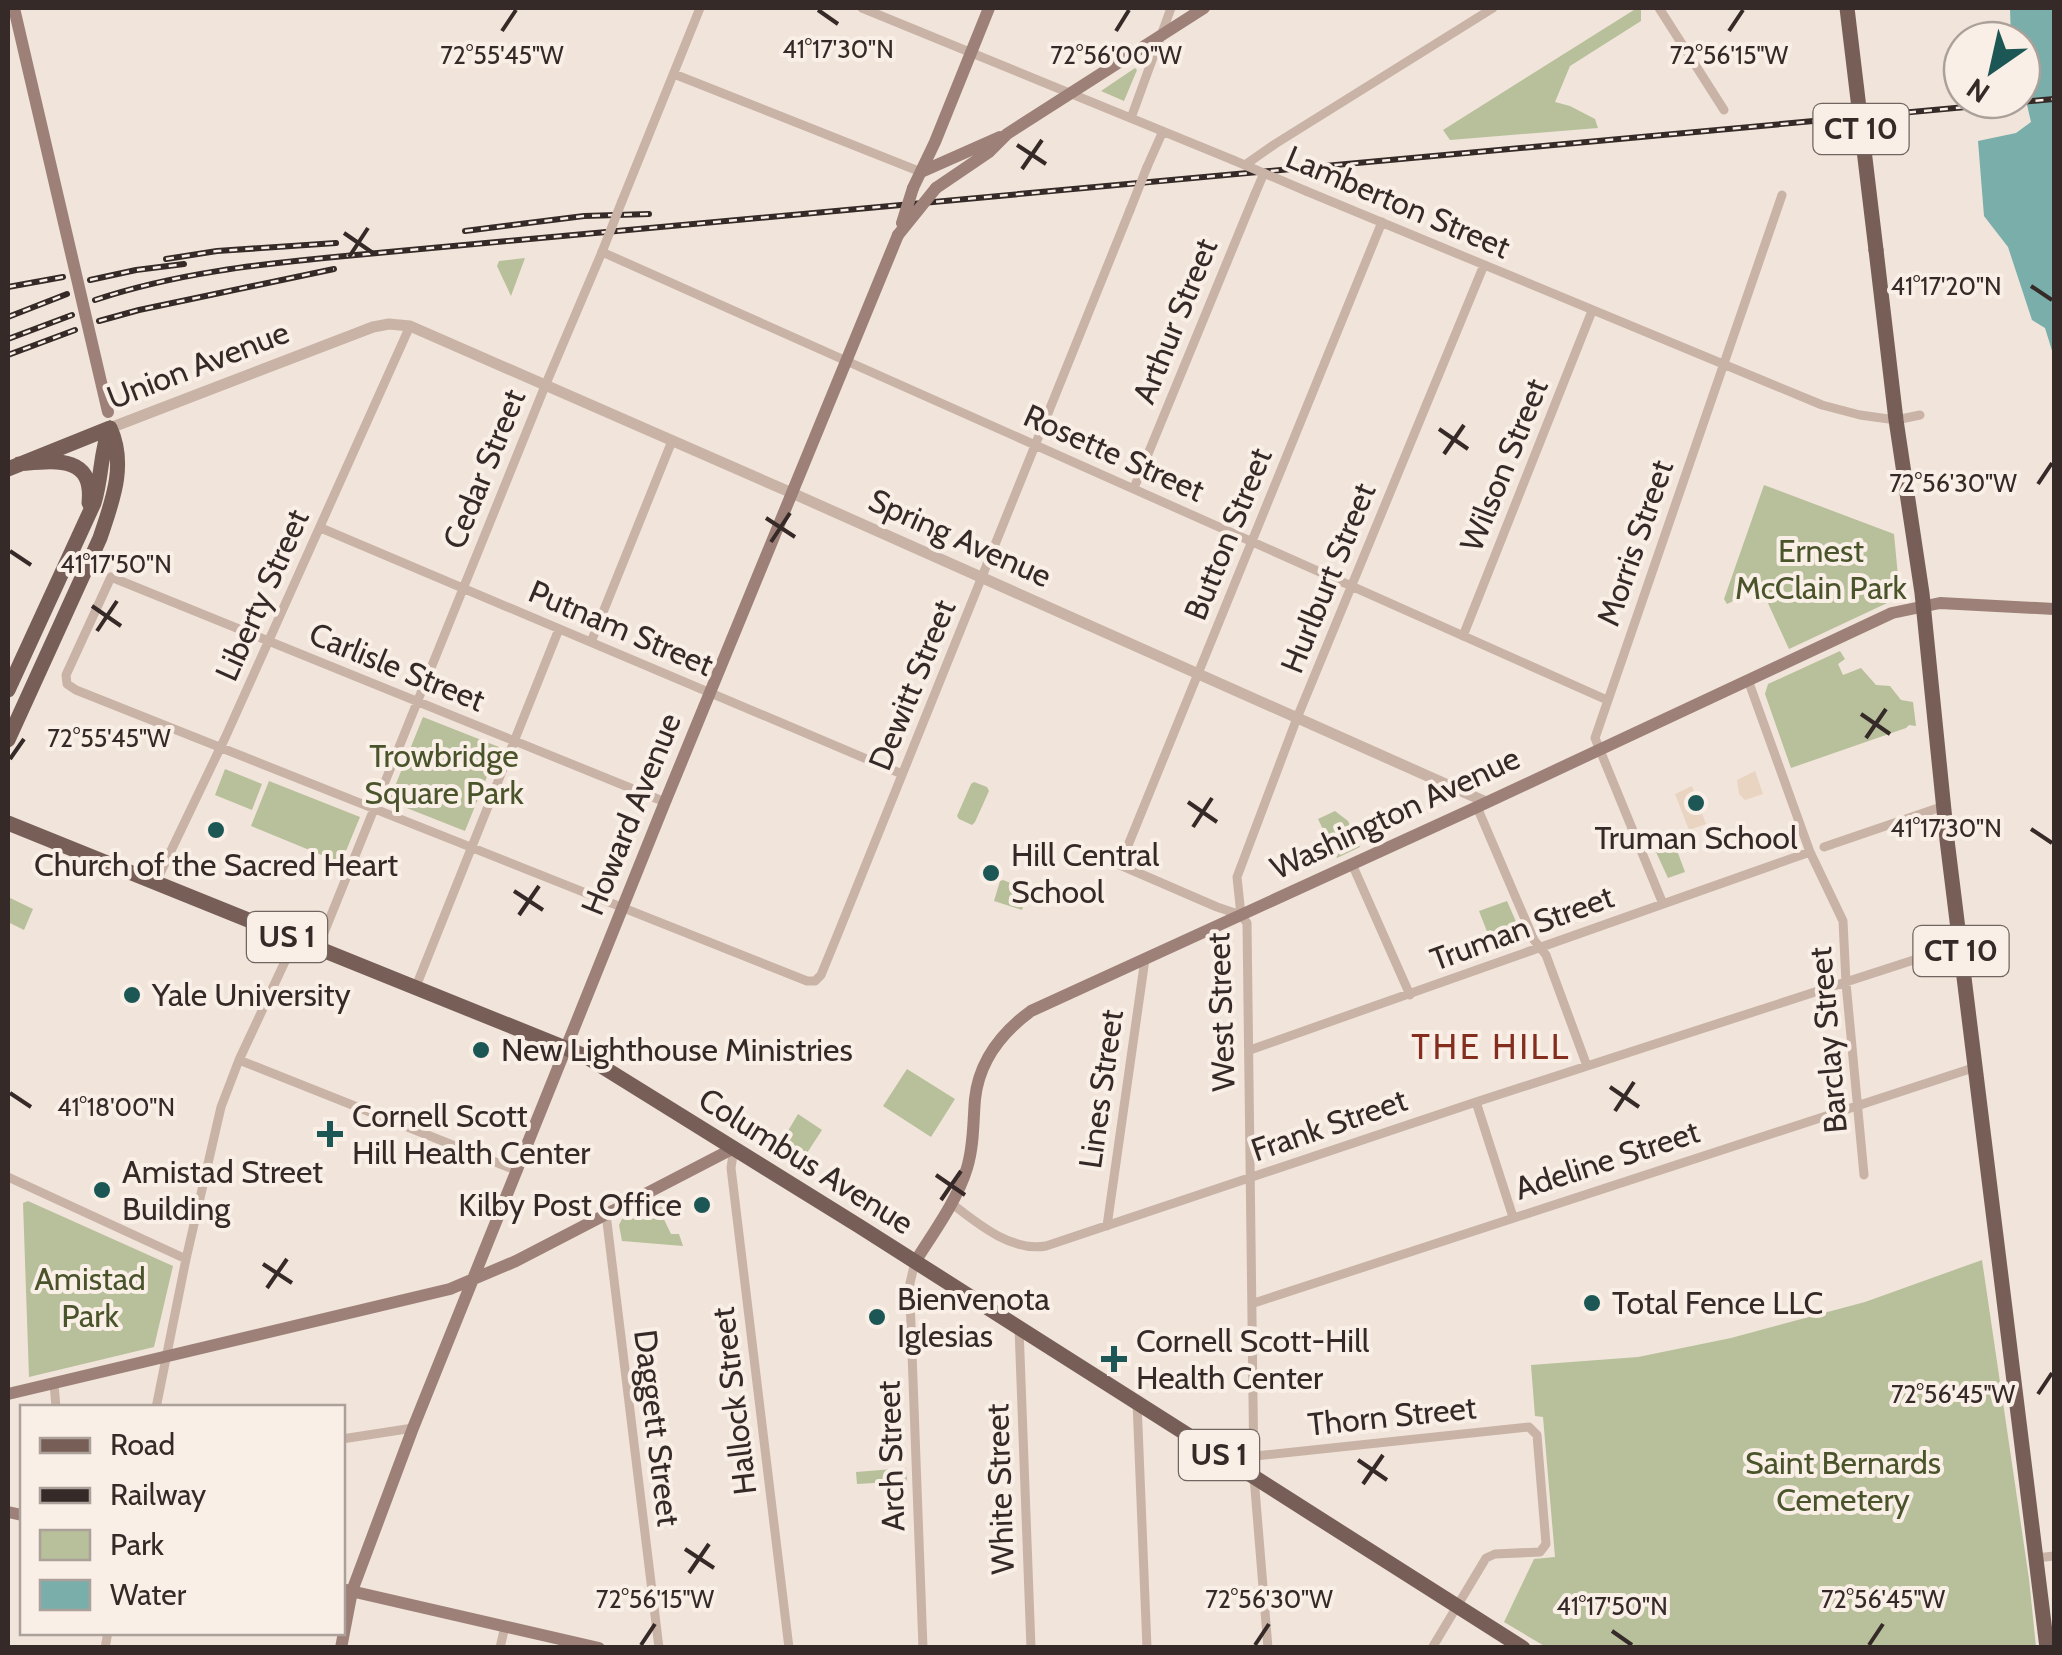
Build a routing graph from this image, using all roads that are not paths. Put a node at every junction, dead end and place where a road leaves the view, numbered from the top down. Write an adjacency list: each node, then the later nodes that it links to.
1 (14, 8): 32 (main road, bridge)
2 (700, 8): 12 (street, Cedar Street)
3 (862, 8): 11 (street, Lamberton Street)
4 (989, 8): 11 (main road, Howard Avenue)
5 (1171, 8): 10 (street)
6 (1204, 8): 10 (main road)
7 (1492, 8): 18 (street)
8 (1659, 8): 14 (street)
9 (1847, 8): 33 (main road, CT 10, bridge)
10 (1160, 35): 13 (main road); 15 (street)
11 (972, 52): 13 (street, Lamberton Street); 19 (main road, Howard Avenue)
12 (674, 74): 19 (street); 24 (street, Cedar Street, bridge)
13 (1071, 94): 15 (street, Lamberton Street); 17 (main road)
14 (1724, 110)
15 (1131, 118): 16 (street, Lamberton Street)
16 (1163, 131): 18 (street, Lamberton Street, bridge); 35 (street, Dewitt Street, bridge)
17 (1008, 134): 19 (main road); 23 (main road, bridge)
18 (1248, 162): 20 (street, Lamberton Street, bridge)
19 (921, 172): 23 (main road, Howard Avenue, bridge)
20 (1264, 173): 22 (street, Lamberton Street, bridge); 37 (street, Arthur Street, bridge)
21 (1782, 195): 29 (street, Morris Street)
22 (1382, 222): 25 (street, Lamberton Street); 41 (street, Button Street)
23 (898, 235): 28 (main road, Howard Avenue)
24 (603, 253): 28 (street, Rosette Street); 30 (street, Cedar Street)
25 (1484, 265): 26 (street, Lamberton Street); 43 (street, Hurlburt Street)
26 (1592, 311): 29 (street, Lamberton Street); 48 (street, Wilson Street)
27 (410, 326): 30 (street, Spring Avenue); 32 (street, Union Avenue); 40 (street, Liberty Street)
28 (846, 361): 35 (street, Rosette Street); 38 (main road, Howard Avenue)
29 (1723, 365): 33 (street, Lamberton Street); 55 (street, Morris Street)
30 (545, 386): 34 (street, Spring Avenue); 44 (street, Cedar Street)
31 (1920, 414): 33 (street, Lamberton Street)
32 (109, 420): 36 (main road, Union Avenue); 39 (main road); 58 (main road)
33 (1896, 420): 45 (main road, CT 10)
34 (672, 442): 38 (street, Spring Avenue); 50 (street)
35 (1036, 446): 37 (street, Rosette Street); 42 (street, Dewitt Street)
36 (14, 466): 39 (main road)
37 (1134, 488): 41 (street, Rosette Street)
38 (792, 494): 42 (street, Spring Avenue); 54 (main road, Howard Avenue)
39 (86, 517): 53 (main road)
40 (321, 528): 44 (street, Putnam Street); 49 (street, Liberty Street)
41 (1252, 542): 43 (street, Rosette Street); 51 (street, Button Street)
42 (982, 578): 51 (street, Spring Avenue); 62 (street, Dewitt Street)
43 (1351, 586): 48 (street, Rosette Street); 57 (street, Hurlburt Street)
44 (463, 588): 47 (street, Putnam Street); 56 (street, Cedar Street)
45 (1923, 606): 46 (main road, Washington Avenue); 52 (main road, Washington Avenue); 65 (main road, CT 10)
46 (2054, 609)
47 (559, 629): 50 (street, Putnam Street); 59 (street)
48 (1463, 636): 55 (street, Rosette Street)
49 (268, 642): 56 (street, Carlisle Street); 60 (street, Liberty Street); 60 (street, Carlisle Street)
50 (591, 642): 54 (street, Putnam Street)
51 (1197, 674): 57 (street, Spring Avenue); 75 (street, Button Street)
52 (1748, 680): 61 (main road, Washington Avenue); 70 (street, Barclay Street)
53 (8, 690)
54 (710, 693): 62 (street, Putnam Street); 63 (main road, Howard Avenue)
55 (1607, 700): 61 (street, Morris Street)
56 (417, 702): 59 (street, Carlisle Street); 66 (street, Cedar Street)
57 (1297, 718): 64 (street, Spring Avenue); 75 (street, Hurlburt Street)
58 (8, 740)
59 (512, 741): 63 (street, Carlisle Street); 68 (street)
60 (221, 746): 66 (street); 72 (street, Liberty Street)
61 (1599, 749): 64 (main road, Washington Avenue); 73 (street)
62 (902, 774): 74 (street, Dewitt Street)
63 (665, 802): 74 (main road, Howard Avenue)
64 (1481, 805): 71 (main road, Washington Avenue); 78 (street)
65 (1944, 806): 69 (street); 77 (main road, CT 10)
66 (374, 807): 68 (street); 79 (street, Cedar Street)
67 (8, 823): 72 (main road, Columbus Avenue / US 1)
68 (471, 846): 74 (street); 82 (street)
69 (1824, 847)
70 (1810, 852): 73 (street, Truman Street); 81 (street, Barclay Street)
71 (1352, 864): 75 (main road, Washington Avenue); 83 (street)
72 (156, 882): 76 (main road, Columbus Avenue / US 1)
73 (1663, 904): 78 (street, Truman Street)
74 (624, 908): 84 (main road, Howard Avenue)
75 (1241, 915): 80 (main road, Washington Avenue); 85 (street, West Street)
76 (296, 940): 79 (main road, Columbus Avenue / US 1); 86 (street)
77 (1960, 945): 81 (street, Frank Street); 88 (main road, CT 10)
78 (1538, 946): 83 (street, Truman Street); 87 (street)
79 (318, 950): 82 (main road, Columbus Avenue / US 1)
80 (1144, 959): 96 (main road, Washington Avenue); 99 (street, Lines Street)
81 (1846, 982): 87 (street, Frank Street); 90 (street, Barclay Street)
82 (414, 989): 84 (main road, Columbus Avenue / US 1)
83 (1410, 995): 85 (street, Truman Street)
84 (567, 1049): 91 (main road, Columbus Avenue / US 1); 92 (main road, Howard Avenue)
85 (1250, 1050): 95 (street, West Street)
86 (239, 1060): 92 (street); 100 (street)
87 (1587, 1066): 89 (street, Frank Street)
88 (1976, 1067): 90 (street, Adeline Street); 116 (main road, CT 10)
89 (1476, 1102): 95 (street, Frank Street); 98 (street)
90 (1857, 1104): 93 (street, Barclay Street); 98 (street, Adeline Street)
91 (734, 1148): 97 (main road); 101 (main road, Columbus Avenue / US 1); 123 (street, Hallock Street)
92 (518, 1171): 102 (main road, Howard Avenue)
93 (1864, 1175)
94 (8, 1177): 100 (street)
95 (1250, 1178): 99 (street, Frank Street); 103 (street, West Street)
96 (951, 1203): 99 (street, Frank Street); 101 (main road, Washington Avenue)
97 (606, 1214): 102 (main road); 122 (street, Daggett Street)
98 (1513, 1216): 103 (street, Adeline Street)
99 (1108, 1226)
100 (186, 1259): 105 (street)
101 (915, 1262): 104 (main road, Columbus Avenue / US 1); 124 (street, Arch Street)
102 (474, 1279): 105 (main road); 111 (main road, Howard Avenue)
103 (1254, 1303): 113 (street, West Street)
104 (1019, 1328): 108 (main road, Columbus Avenue / US 1); 125 (street, White Street)
105 (166, 1357): 106 (main road); 110 (street)
106 (54, 1383): 107 (main road); 109 (street)
107 (8, 1394)
108 (1137, 1402): 114 (main road, Columbus Avenue / US 1); 126 (street)
109 (56, 1405)
110 (157, 1405)
111 (413, 1428): 112 (street); 117 (main road, Howard Avenue)
112 (345, 1439)
113 (1255, 1456): 114 (street, West Street); 118 (street, Thorn Street)
114 (1254, 1477): 118 (main road, Columbus Avenue / US 1); 127 (street, West Street)
115 (2054, 1556): 116 (street)
116 (2036, 1558): 130 (main road, CT 10)
117 (347, 1590): 119 (main road)
118 (1457, 1607): 128 (street); 129 (main road, Columbus Avenue / US 1)
119 (505, 1626): 120 (street); 121 (main road)
120 (500, 1648)
121 (599, 1648)
122 (659, 1648)
123 (789, 1648)
124 (923, 1648)
125 (1031, 1648)
126 (1147, 1648)
127 (1268, 1648)
128 (1432, 1648)
129 (1522, 1648)
130 (2047, 1648)

